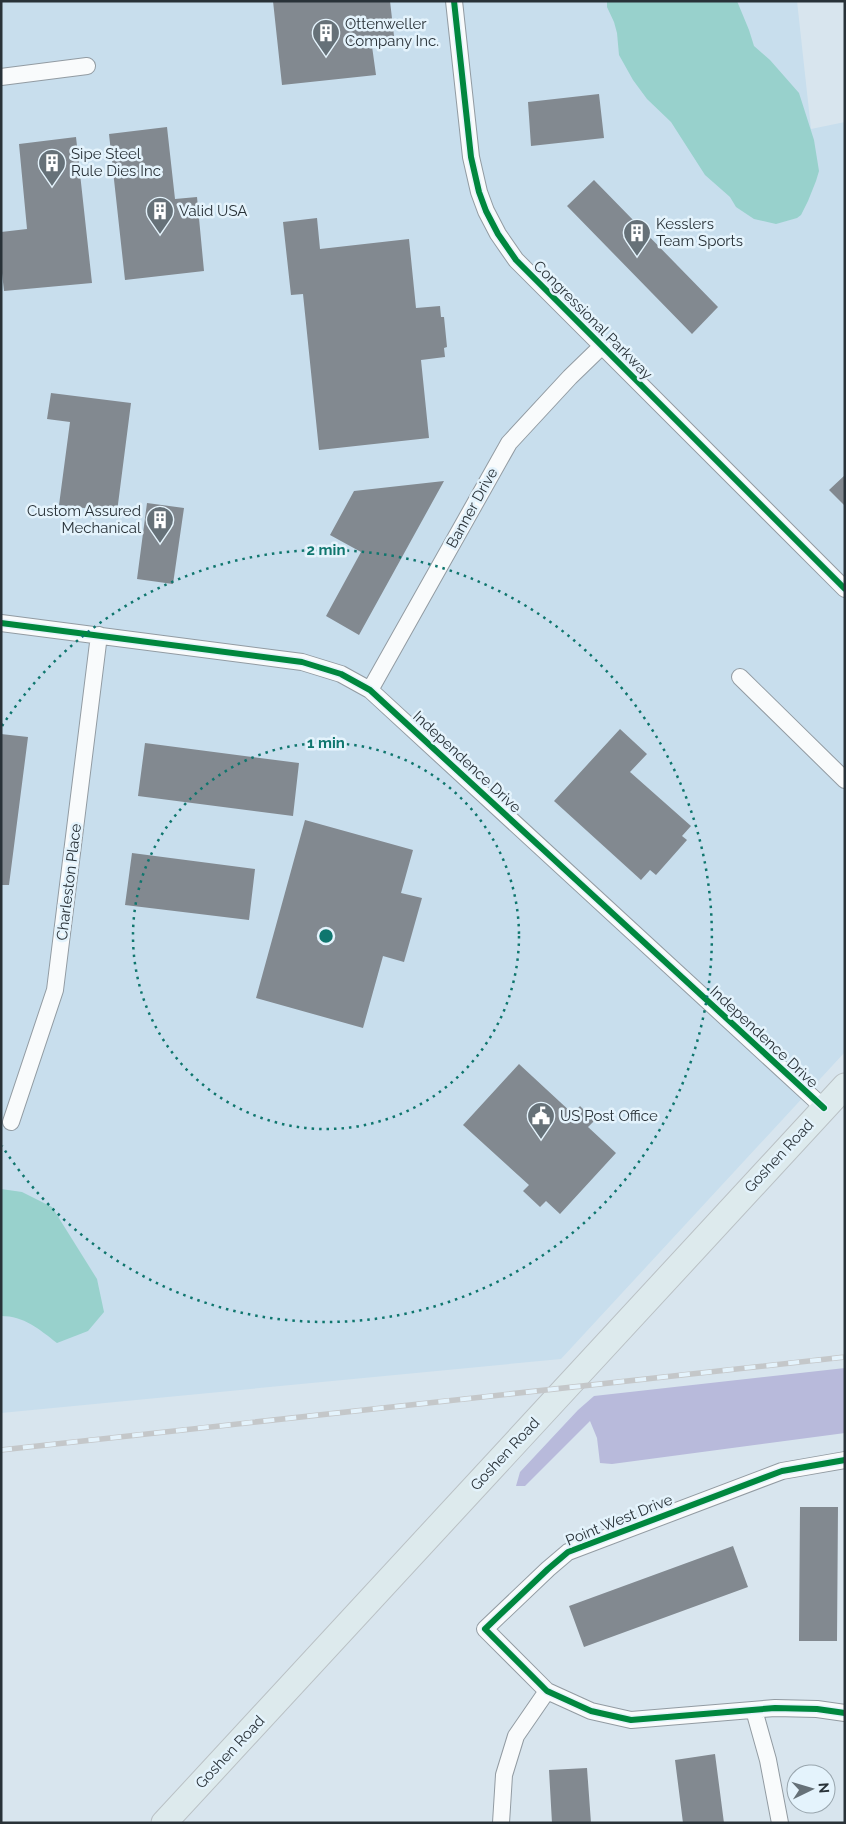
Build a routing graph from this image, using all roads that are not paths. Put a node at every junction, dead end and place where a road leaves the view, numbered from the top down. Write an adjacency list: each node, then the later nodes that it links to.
1 (454, 1): 4 (street, Congressional Parkway)
2 (87, 66): 3 (street)
3 (1, 77)
4 (602, 346): 5 (street, Congressional Parkway); 9 (street, Banner Drive)
5 (845, 588)
6 (1, 623): 7 (street, Independence Drive)
7 (99, 635): 9 (street, Independence Drive); 13 (street, Charleston Place)
8 (740, 677): 10 (street)
9 (370, 690): 12 (street, Independence Drive)
10 (845, 780)
11 (845, 1086): 12 (main road, Goshen Road)
12 (824, 1108): 18 (main road, Goshen Road)
13 (11, 1122)
14 (845, 1460): 15 (street, Point West Drive)
15 (547, 1690): 16 (street, Point West Drive); 19 (street)
16 (754, 1710): 17 (street, Point West Drive); 20 (street)
17 (845, 1713)
18 (164, 1823)
19 (501, 1823)
20 (780, 1823)

